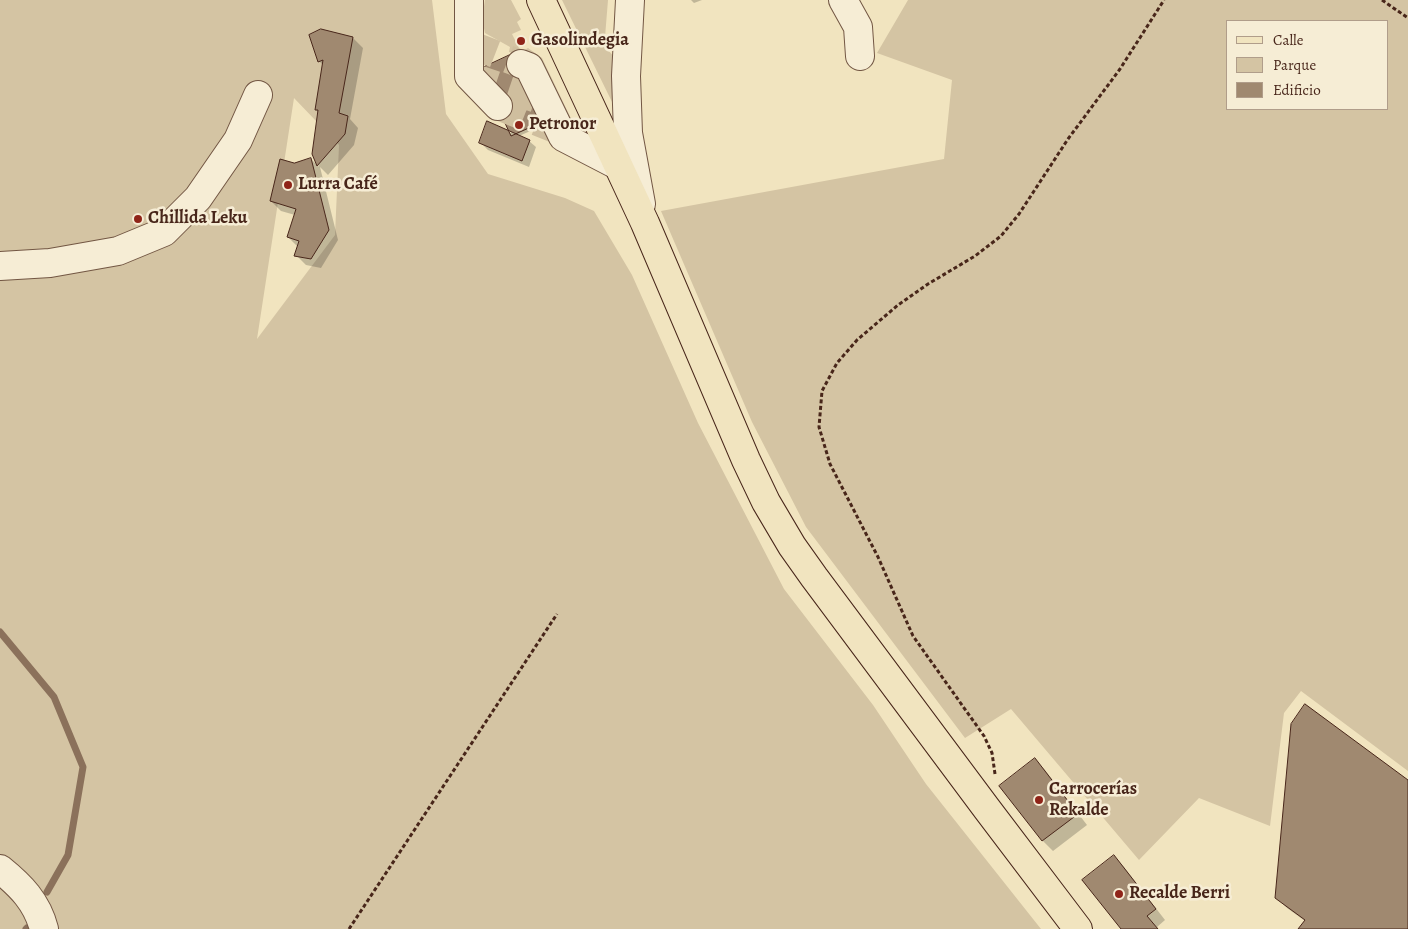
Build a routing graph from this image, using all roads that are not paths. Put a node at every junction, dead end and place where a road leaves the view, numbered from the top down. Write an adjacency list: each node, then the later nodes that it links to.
1 (468, 0): 8 (street)
2 (541, 0): 9 (main road)
3 (630, 0): 10 (street)
4 (843, 0): 5 (street)
5 (860, 56)
6 (521, 64): 9 (street)
7 (258, 95): 11 (street)
8 (498, 106)
9 (619, 166): 10 (main road)
10 (645, 223): 14 (main road)
11 (0, 266)
12 (0, 869): 13 (street)
13 (44, 929)
14 (1078, 929)

